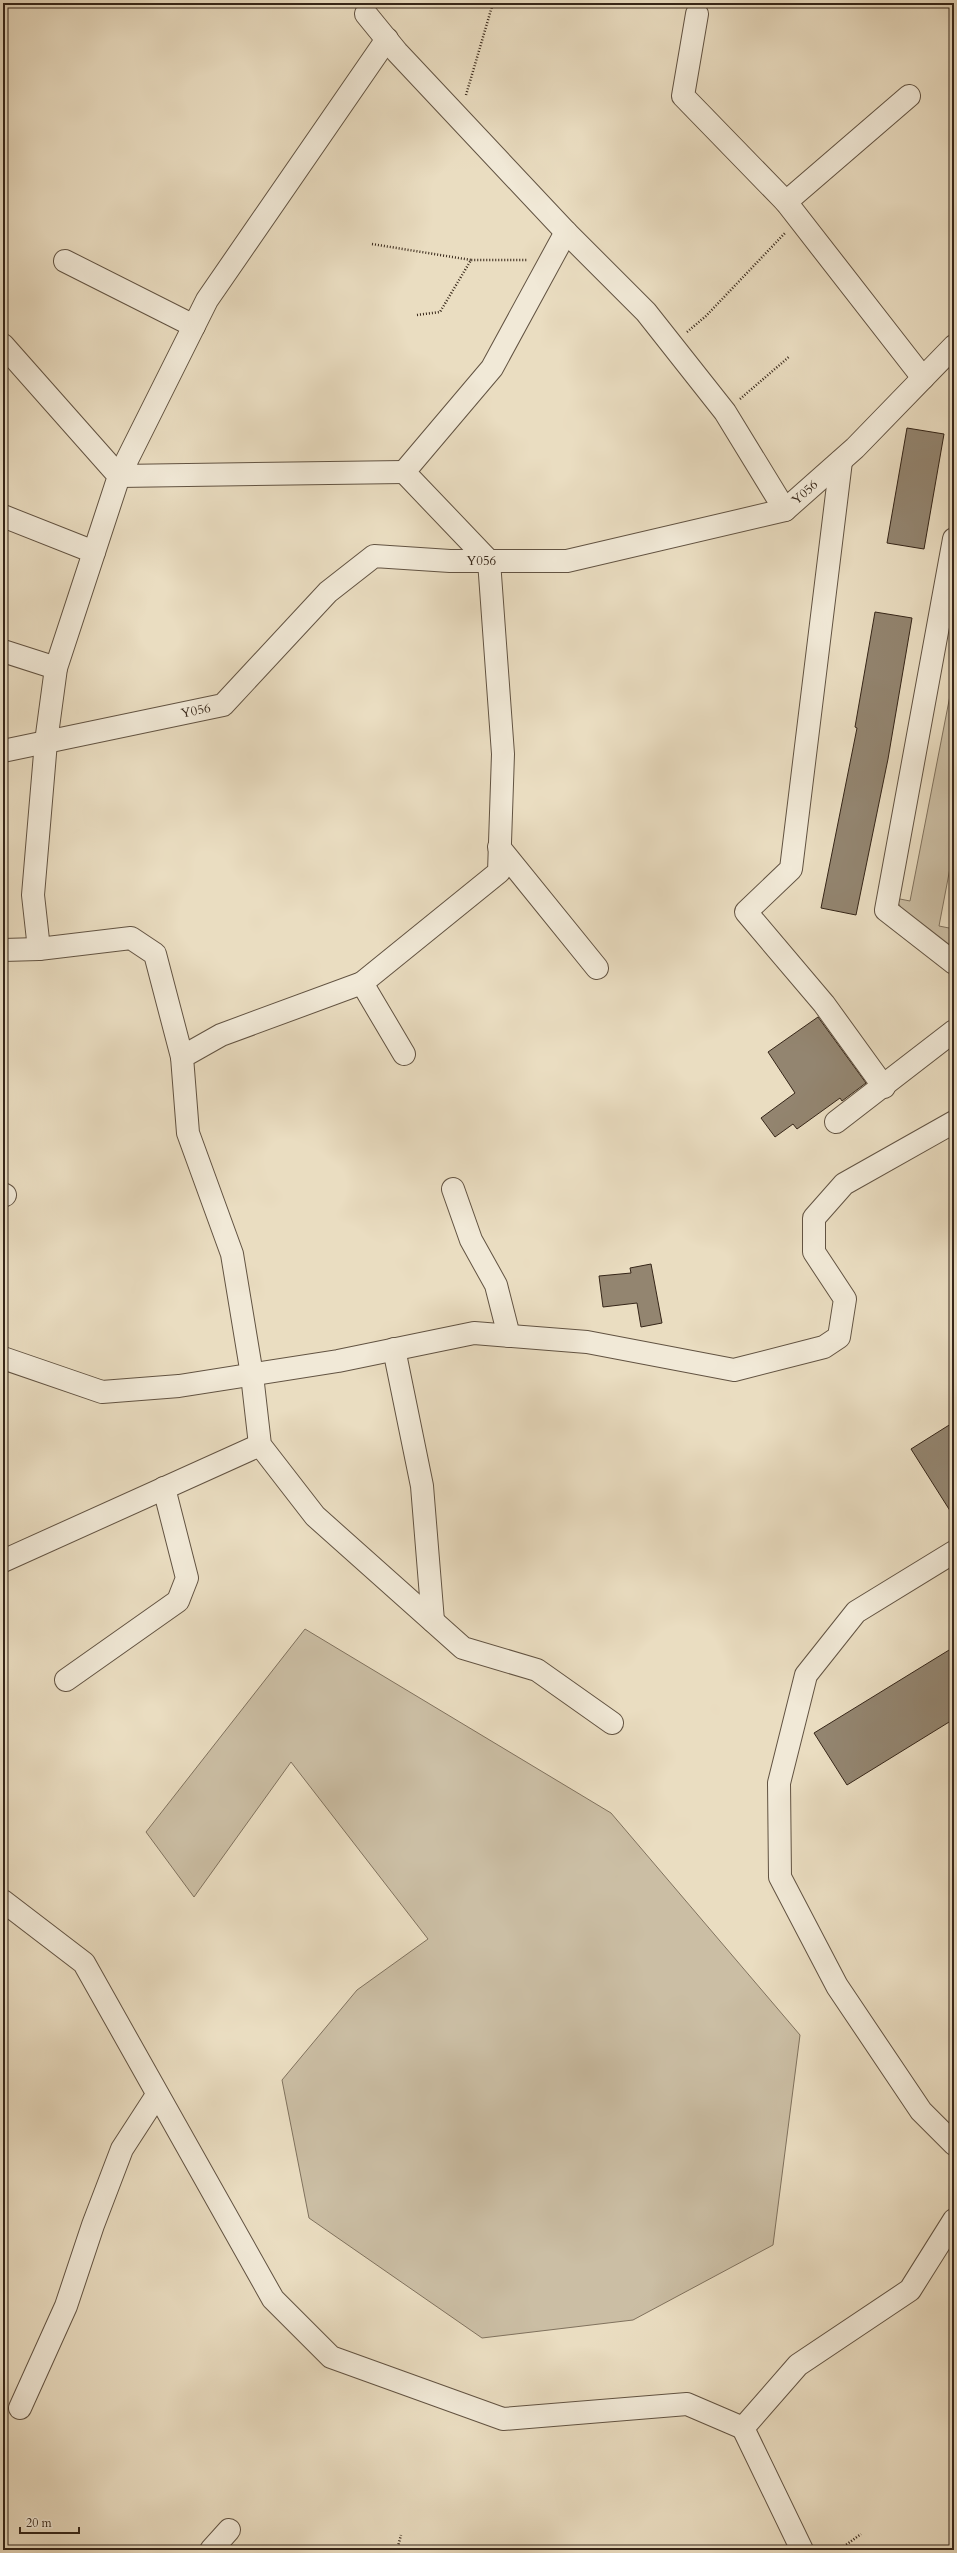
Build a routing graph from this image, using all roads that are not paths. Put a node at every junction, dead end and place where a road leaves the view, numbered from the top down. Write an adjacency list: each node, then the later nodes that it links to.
1 (366, 14): 3 (street)
2 (697, 14): 5 (street)
3 (387, 39): 6 (street); 8 (street)
4 (909, 96): 5 (street)
5 (786, 202): 11 (street)
6 (566, 232): 13 (street); 15 (street)
7 (65, 261): 8 (street)
8 (194, 326): 14 (street)
9 (3, 345): 14 (street)
10 (954, 346): 11 (street, Y056 / Y056)
11 (923, 378): 12 (street, Y056 / Y056)
12 (841, 460): 15 (street, Y056 / Y056); 33 (street)
13 (404, 472): 14 (street); 19 (street)
14 (119, 476): 18 (street)
15 (785, 510): 19 (street, Y056 / Y056)
16 (3, 516): 18 (street)
17 (954, 540): 27 (street)
18 (94, 552): 21 (street)
19 (489, 561): 22 (street, Y056 / Y056); 24 (street)
20 (3, 651): 21 (street)
21 (56, 668): 22 (street)
22 (46, 742): 23 (street, Y056 / Y056); 25 (street)
23 (3, 751)
24 (499, 847): 28 (street); 29 (street)
25 (39, 949): 26 (street); 32 (street)
26 (3, 950)
27 (954, 963)
28 (596, 968)
29 (362, 983): 31 (street); 32 (street)
30 (954, 1031): 33 (street)
31 (404, 1054)
32 (182, 1057): 40 (street)
33 (884, 1087): 34 (street)
34 (836, 1122)
35 (954, 1122): 37 (street)
36 (453, 1189): 37 (street)
37 (510, 1336): 38 (street)
38 (394, 1350): 40 (street); 45 (street)
39 (3, 1358): 40 (street)
40 (252, 1375): 41 (street)
41 (260, 1445): 42 (street); 45 (street)
42 (164, 1488): 44 (street); 46 (street)
43 (954, 1552): 50 (street)
44 (3, 1561)
45 (433, 1621): 47 (street)
46 (66, 1680)
47 (612, 1723)
48 (3, 1901): 49 (street)
49 (156, 2095): 52 (street); 53 (street)
50 (954, 2144)
51 (954, 2220): 53 (street)
52 (20, 2408)
53 (743, 2428): 56 (street)
54 (229, 2530): 55 (street)
55 (211, 2550)
56 (802, 2550)

